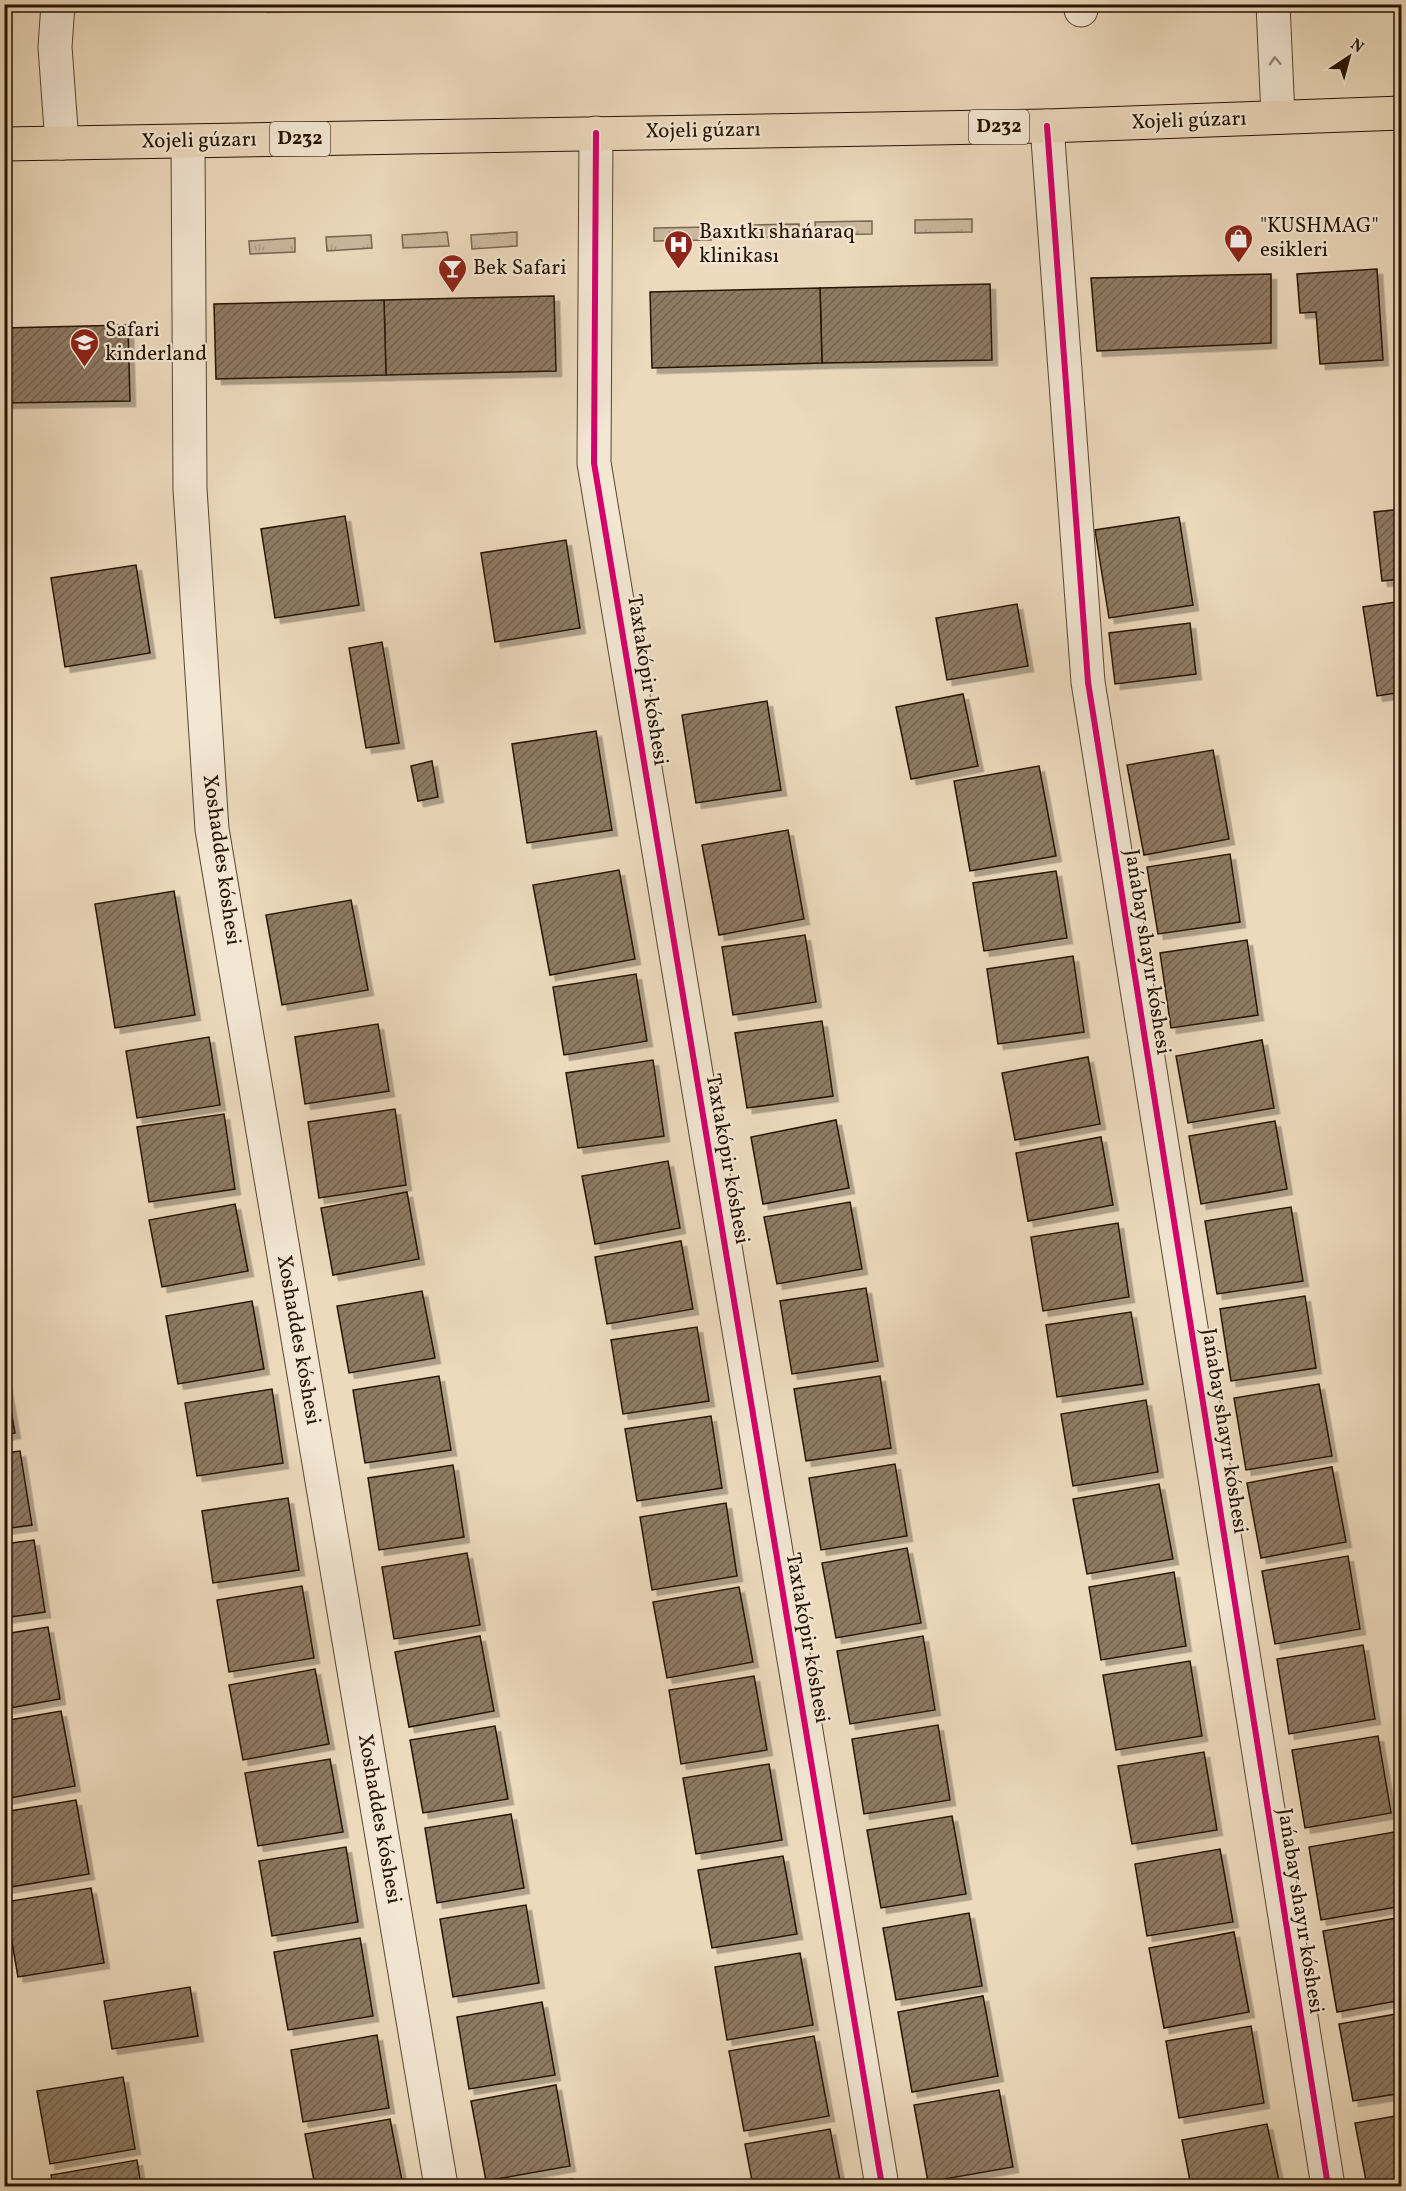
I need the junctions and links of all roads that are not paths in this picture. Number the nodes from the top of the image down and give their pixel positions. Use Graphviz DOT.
graph roads {
  1 [pos="58,4"];
  2 [pos="1273,4"];
  3 [pos="1401,113"];
  4 [pos="1278,117"];
  5 [pos="1047,126"];
  6 [pos="596,133"];
  7 [pos="188,142"];
  8 [pos="62,143"];
  9 [pos="4,144"];
  10 [pos="441,2187"];
  11 [pos="882,2187"];
  12 [pos="1328,2187"];
  1 -- 8 [label="street"];
  4 -- 2 [label="street, one-way"];
  3 -- 4 [label="main road, Xojeli gúzarı / D232"];
  4 -- 5 [label="main road, Xojeli gúzarı / D232"];
  5 -- 6 [label="main road, Xojeli gúzarı / D232"];
  5 -- 12 [label="street, Jańabay shayır kóshesi"];
  6 -- 7 [label="main road, Xojeli gúzarı / D232"];
  6 -- 11 [label="street, Taxtakópir kóshesi"];
  7 -- 8 [label="main road, Xojeli gúzarı / D232"];
  7 -- 10 [label="street, Xoshaddes kóshesi"];
  8 -- 9 [label="main road, Xojeli gúzarı / D232"];
}
